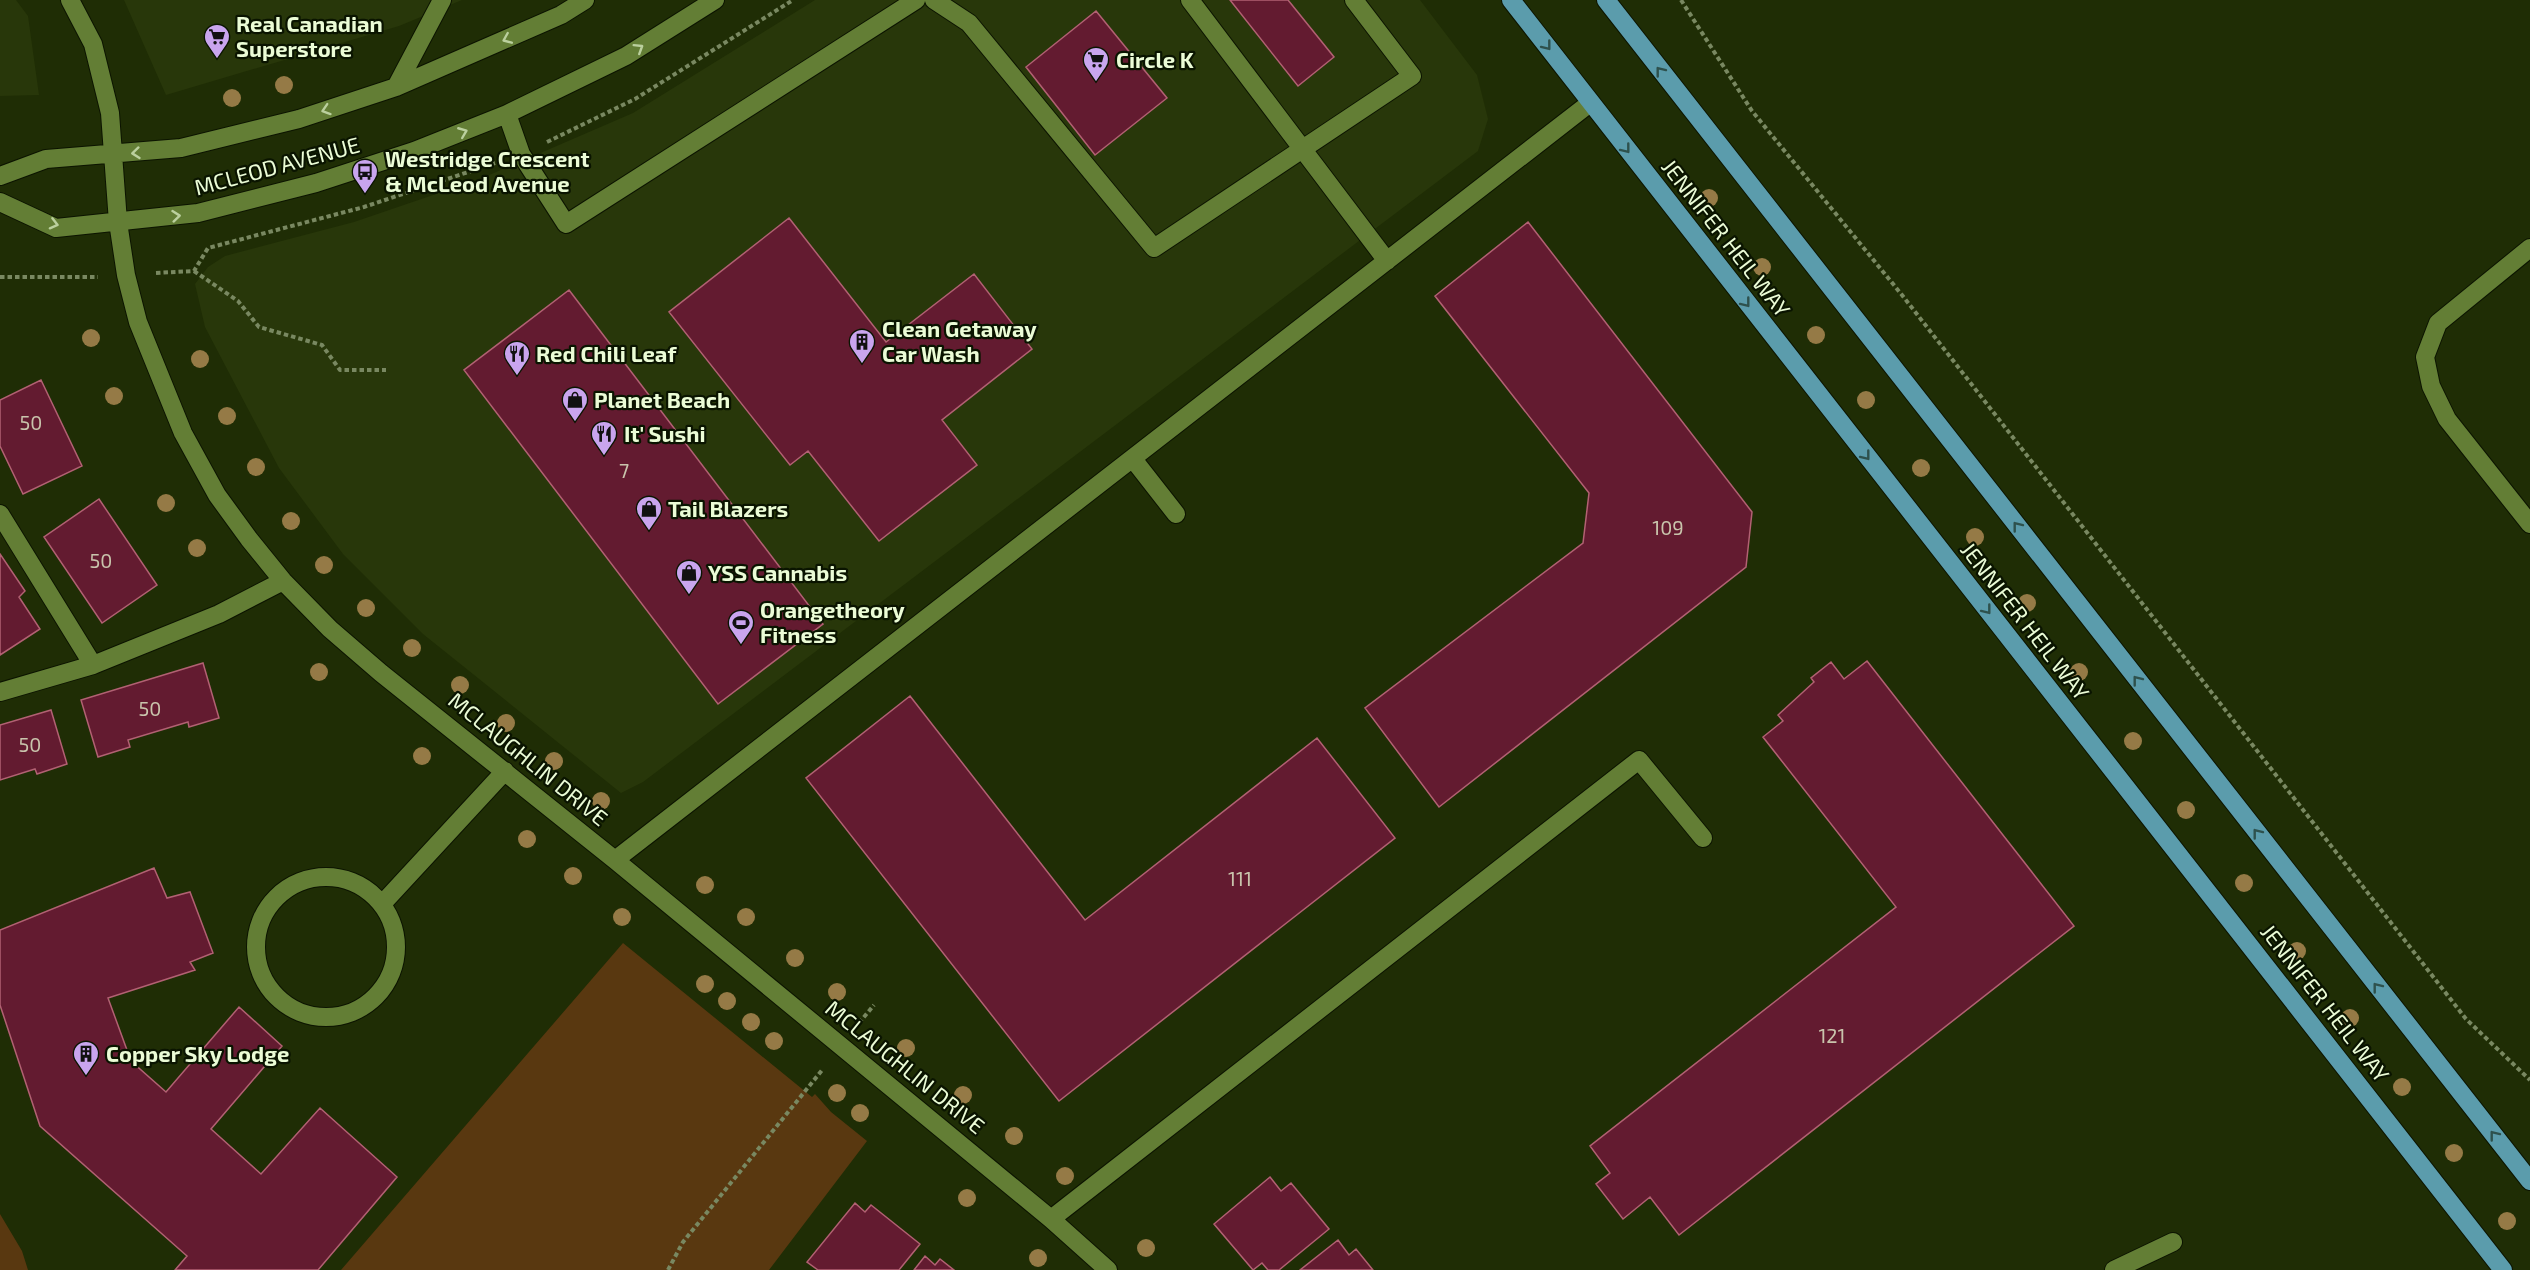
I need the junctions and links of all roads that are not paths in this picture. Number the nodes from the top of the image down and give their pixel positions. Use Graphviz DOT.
graph roads {
  1 [pos="70,0"];
  2 [pos="442,0"];
  3 [pos="585,0"];
  4 [pos="715,0"];
  5 [pos="916,0"];
  6 [pos="934,0"];
  7 [pos="1190,0"];
  8 [pos="1354,0"];
  9 [pos="1511,0"];
  10 [pos="1606,0"];
  11 [pos="396,87"];
  12 [pos="1590,103"];
  13 [pos="507,114"];
  14 [pos="1302,149"];
  15 [pos="112,155"];
  16 [pos="0,176"];
  17 [pos="0,202"];
  18 [pos="118,222"];
  19 [pos="2530,248"];
  20 [pos="1387,261"];
  21 [pos="1132,459"];
  22 [pos="0,514"];
  23 [pos="1176,514"];
  24 [pos="2530,524"];
  25 [pos="283,581"];
  26 [pos="93,665"];
  27 [pos="0,692"];
  28 [pos="505,771"];
  29 [pos="1702,838"];
  30 [pos="615,860"];
  31 [pos="382,903"];
  32 [pos="2530,1181"];
  33 [pos="1051,1219"];
  34 [pos="2173,1242"];
  35 [pos="1108,1270"];
  36 [pos="2114,1270"];
  37 [pos="2503,1270"];
  1 -- 15 [label="street, MCLAUGHLIN DRIVE"];
  2 -- 11 [label="street"];
  3 -- 11 [label="street, MCLEOD AVENUE, one-way"];
  13 -- 4 [label="street, MCLEOD AVENUE, one-way"];
  5 -- 13 [label="street"];
  6 -- 14 [label="street"];
  7 -- 14 [label="street"];
  8 -- 14 [label="street"];
  9 -- 12 [label="main road, JENNIFER HEIL WAY, one-way"];
  32 -- 10 [label="main road, one-way"];
  11 -- 15 [label="street, MCLEOD AVENUE, one-way"];
  12 -- 20 [label="street"];
  12 -- 37 [label="main road, JENNIFER HEIL WAY, one-way"];
  18 -- 13 [label="street, MCLEOD AVENUE, one-way"];
  14 -- 20 [label="street"];
  15 -- 16 [label="street, MCLEOD AVENUE"];
  15 -- 18 [label="street, MCLAUGHLIN DRIVE"];
  17 -- 18 [label="street, MCLEOD AVENUE, one-way"];
  18 -- 25 [label="street, MCLAUGHLIN DRIVE"];
  19 -- 24 [label="street"];
  20 -- 21 [label="street"];
  21 -- 23 [label="street"];
  21 -- 30 [label="street"];
  22 -- 26 [label="street"];
  25 -- 26 [label="street"];
  25 -- 28 [label="street, MCLAUGHLIN DRIVE"];
  26 -- 27 [label="street"];
  28 -- 30 [label="street, MCLAUGHLIN DRIVE"];
  28 -- 31 [label="street"];
  29 -- 33 [label="street"];
  30 -- 33 [label="street, MCLAUGHLIN DRIVE"];
  31 -- 31 [label="street"];
  33 -- 35 [label="street, MCLAUGHLIN DRIVE"];
  34 -- 36 [label="street"];
}
